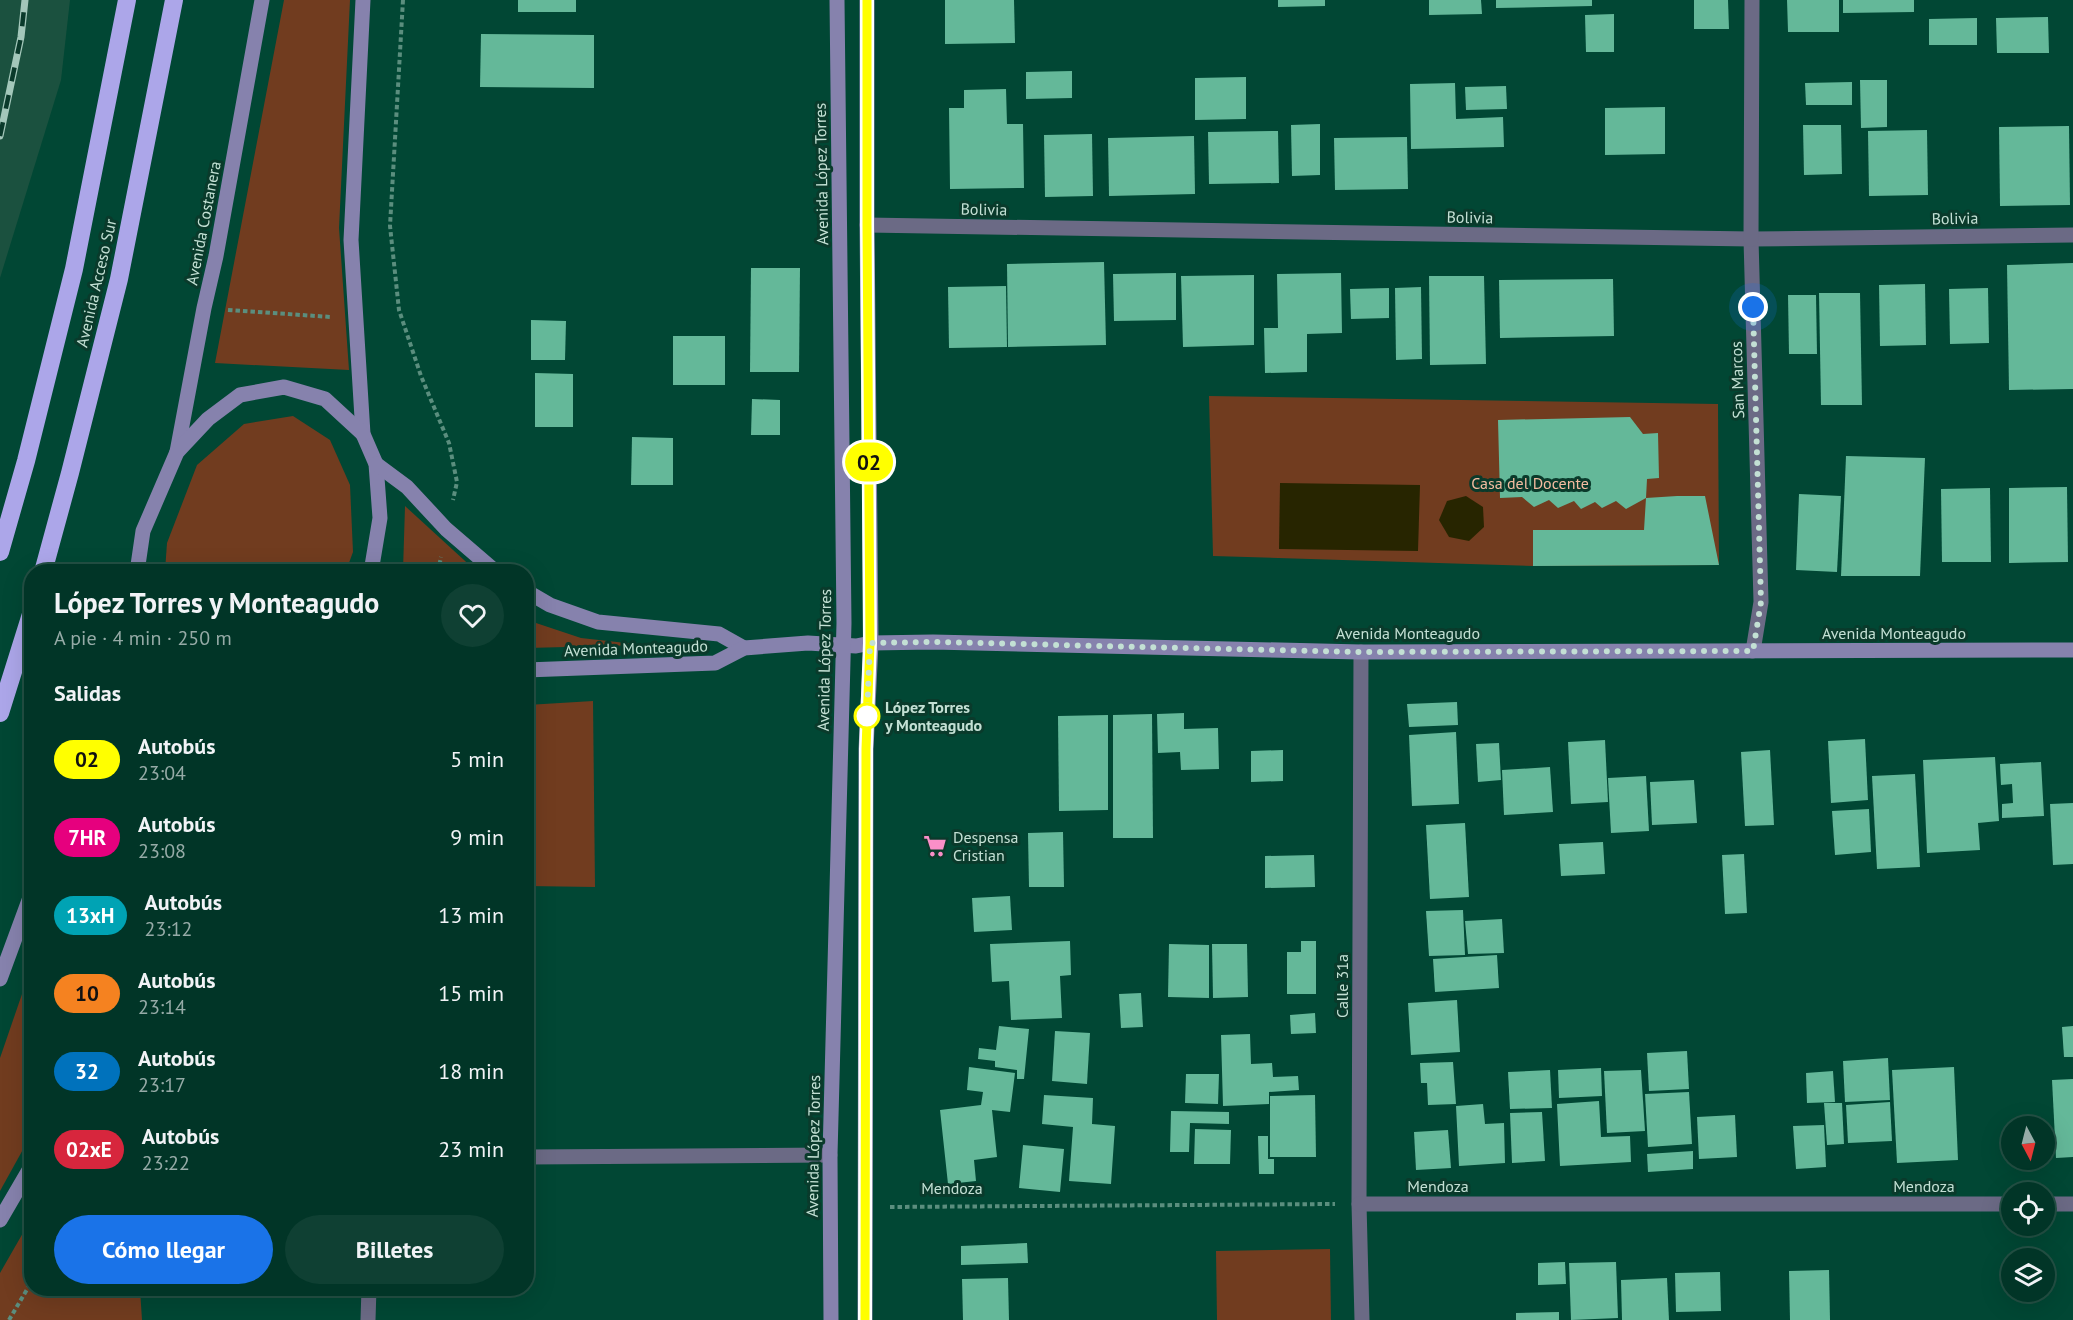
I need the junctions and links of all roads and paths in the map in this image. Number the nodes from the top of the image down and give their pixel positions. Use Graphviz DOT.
graph roads {
  1 [pos="127,0"];
  2 [pos="174,0"];
  3 [pos="262,0"];
  4 [pos="363,0"];
  5 [pos="403,0"];
  6 [pos="837,0"];
  7 [pos="867,0"];
  8 [pos="1752,0"];
  9 [pos="867,225"];
  10 [pos="2073,235"];
  11 [pos="1751,239"];
  12 [pos="204,308"];
  13 [pos="356,318"];
  14 [pos="363,434"];
  15 [pos="177,452"];
  16 [pos="376,464"];
  17 [pos="446,529"];
  18 [pos="0,552"];
  19 [pos="44,564"];
  20 [pos="138,564"];
  21 [pos="372,564"];
  22 [pos="439,564"];
  23 [pos="487,564"];
  24 [pos="534,596"];
  25 [pos="24,636"];
  26 [pos="870,643"];
  27 [pos="843,644"];
  28 [pos="744,648"];
  29 [pos="2073,650"];
  30 [pos="1753,651"];
  31 [pos="1361,652"];
  32 [pos="534,670"];
  33 [pos="0,713"];
  34 [pos="24,914"];
  35 [pos="0,979"];
  36 [pos="830,1155"];
  37 [pos="534,1157"];
  38 [pos="24,1179"];
  39 [pos="1359,1204"];
  40 [pos="2001,1204"];
  41 [pos="2055,1204"];
  42 [pos="2073,1204"];
  43 [pos="865,1207"];
  44 [pos="0,1220"];
  45 [pos="24,1295"];
  46 [pos="369,1296"];
  47 [pos="9,1320"];
  48 [pos="368,1320"];
  49 [pos="831,1320"];
  50 [pos="865,1320"];
  51 [pos="1362,1320"];
  1 -- 18 [label="highway, Avenida Acceso Sur"];
  2 -- 19 [label="highway, Avenida Acceso Sur"];
  3 -- 12 [label="main road, Avenida Costanera"];
  4 -- 13 [label="main road, Avenida Costanera"];
  5 -- 17 [label="path"];
  6 -- 27 [label="main road, Avenida López Torres"];
  7 -- 9 [label="main road"];
  8 -- 11 [label="street, San Marcos"];
  9 -- 11 [label="street, Bolivia"];
  9 -- 26 [label="main road"];
  10 -- 11 [label="street, Bolivia"];
  11 -- 30 [label="street, San Marcos"];
  12 -- 13 [label="path"];
  12 -- 15 [label="main road, Avenida Costanera"];
  13 -- 14 [label="main road, Avenida Costanera"];
  14 -- 15 [label="main road, Avenida Costanera"];
  14 -- 16 [label="main road, Avenida Costanera"];
  15 -- 20 [label="main road, Avenida Costanera"];
  16 -- 17 [label="main road"];
  16 -- 21 [label="main road, Avenida Costanera"];
  17 -- 22 [label="path"];
  17 -- 23 [label="main road"];
  24 -- 28 [label="main road, Avenida Monteagudo"];
  25 -- 33 [label="highway"];
  26 -- 27 [label="main road, Avenida Monteagudo"];
  26 -- 31 [label="main road, Avenida Monteagudo"];
  26 -- 43 [label="main road"];
  27 -- 28 [label="main road, Avenida Monteagudo"];
  27 -- 36 [label="main road, Avenida López Torres"];
  28 -- 32 [label="main road, Avenida Monteagudo"];
  29 -- 30 [label="main road, Avenida Monteagudo"];
  30 -- 31 [label="main road, Avenida Monteagudo"];
  31 -- 39 [label="street, Calle 31a"];
  34 -- 35 [label="main road"];
  36 -- 37 [label="street"];
  36 -- 49 [label="main road, Avenida López Torres"];
  38 -- 44 [label="main road"];
  39 -- 40 [label="street, Mendoza"];
  39 -- 43 [label="path, Mendoza"];
  39 -- 51 [label="street, Calle 31a"];
  41 -- 42 [label="street"];
  43 -- 50 [label="main road"];
  45 -- 47 [label="path"];
  46 -- 48 [label="street"];
}
